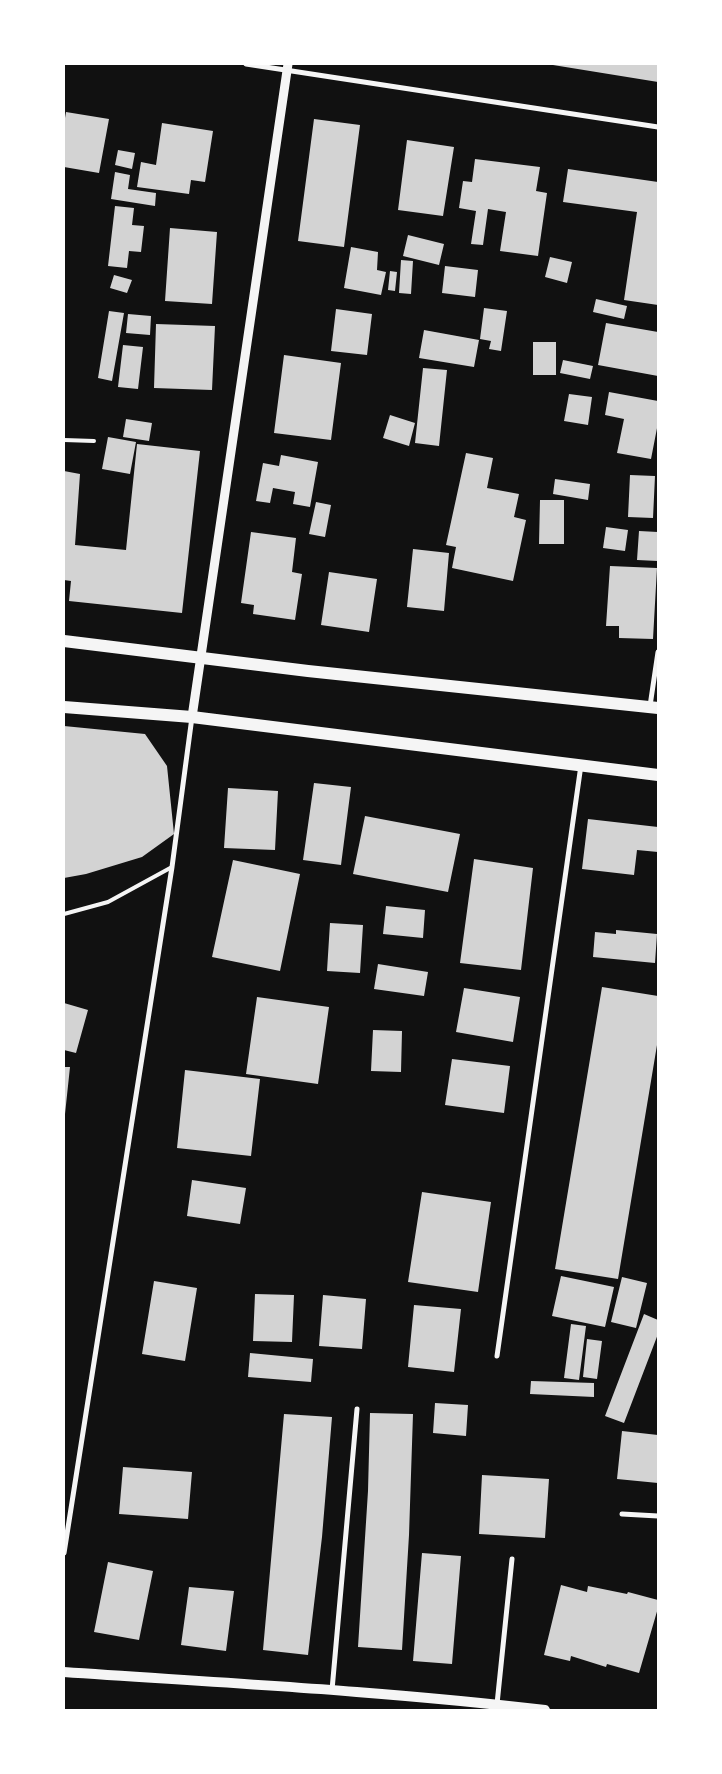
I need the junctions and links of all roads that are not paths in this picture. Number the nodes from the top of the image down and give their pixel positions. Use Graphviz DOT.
graph roads {
  1 [pos="246,64"];
  2 [pos="287,66"];
  3 [pos="658,127"];
  4 [pos="64,440"];
  5 [pos="94,441"];
  6 [pos="64,641"];
  7 [pos="658,652"];
  8 [pos="202,657"];
  9 [pos="64,707"];
  10 [pos="654,708"];
  11 [pos="192,717"];
  12 [pos="581,765"];
  13 [pos="658,775"];
  14 [pos="172,868"];
  15 [pos="64,914"];
  16 [pos="497,1356"];
  17 [pos="357,1410"];
  18 [pos="622,1514"];
  19 [pos="658,1516"];
  20 [pos="64,1553"];
  21 [pos="512,1559"];
  22 [pos="64,1672"];
  23 [pos="332,1690"];
  24 [pos="497,1704"];
  25 [pos="545,1710"];
  1 -- 2 [label="street"];
  2 -- 3 [label="street"];
  2 -- 8 [label="street"];
  4 -- 5 [label="lane"];
  6 -- 8 [label="main road"];
  7 -- 10 [label="street"];
  8 -- 10 [label="main road"];
  8 -- 11 [label="street"];
  9 -- 11 [label="main road"];
  11 -- 12 [label="main road"];
  11 -- 14 [label="street"];
  12 -- 13 [label="main road"];
  12 -- 16 [label="street"];
  14 -- 15 [label="lane"];
  14 -- 20 [label="street"];
  17 -- 23 [label="street"];
  18 -- 19 [label="street"];
  21 -- 24 [label="street"];
  22 -- 23 [label="main road"];
  23 -- 24 [label="main road"];
  24 -- 25 [label="main road"];
}
